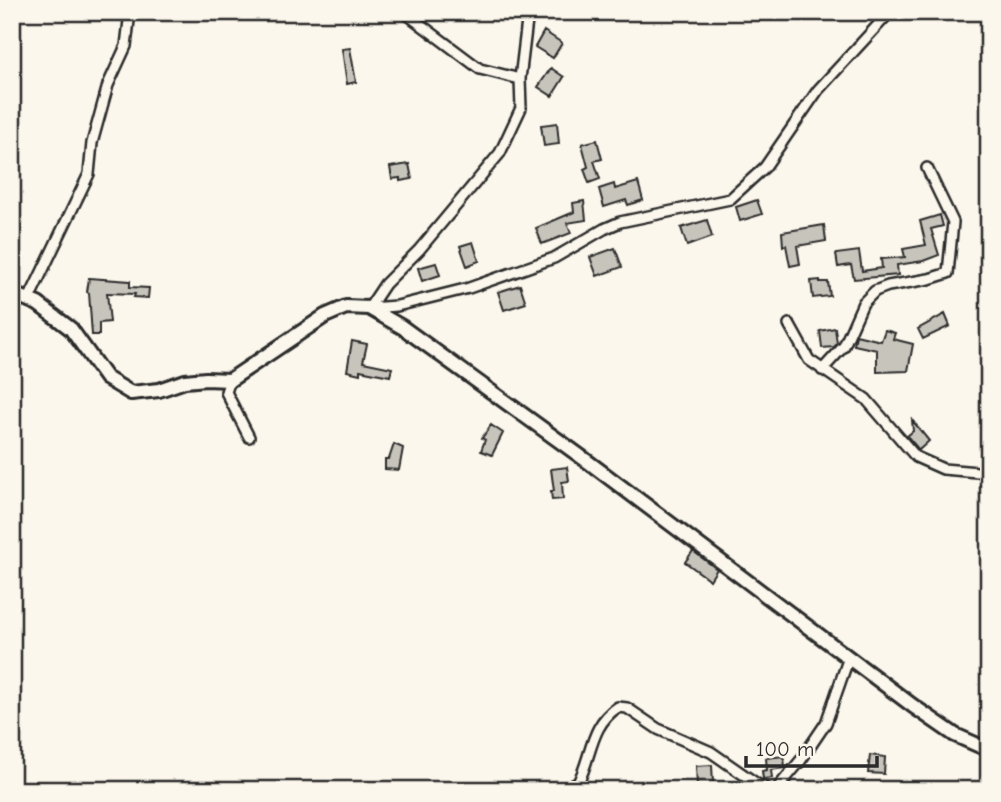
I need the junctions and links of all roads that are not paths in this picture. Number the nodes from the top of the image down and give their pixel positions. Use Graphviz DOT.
graph roads {
  1 [pos="130,12"];
  2 [pos="404,12"];
  3 [pos="531,12"];
  4 [pos="890,12"];
  5 [pos="520,79"];
  6 [pos="928,168"];
  7 [pos="12,293"];
  8 [pos="29,299"];
  9 [pos="369,308"];
  10 [pos="789,324"];
  11 [pos="822,370"];
  12 [pos="230,380"];
  13 [pos="249,437"];
  14 [pos="989,473"];
  15 [pos="849,657"];
  16 [pos="989,750"];
  17 [pos="562,790"];
  18 [pos="773,790"];
  1 -- 8 [label="street"];
  2 -- 5 [label="street"];
  3 -- 5 [label="street"];
  4 -- 9 [label="street"];
  5 -- 9 [label="street"];
  6 -- 11 [label="street"];
  7 -- 8 [label="street"];
  8 -- 12 [label="street"];
  9 -- 12 [label="street"];
  9 -- 15 [label="street"];
  10 -- 11 [label="street"];
  11 -- 14 [label="street"];
  12 -- 13 [label="street"];
  15 -- 16 [label="street"];
  15 -- 18 [label="street"];
  17 -- 18 [label="street"];
}
